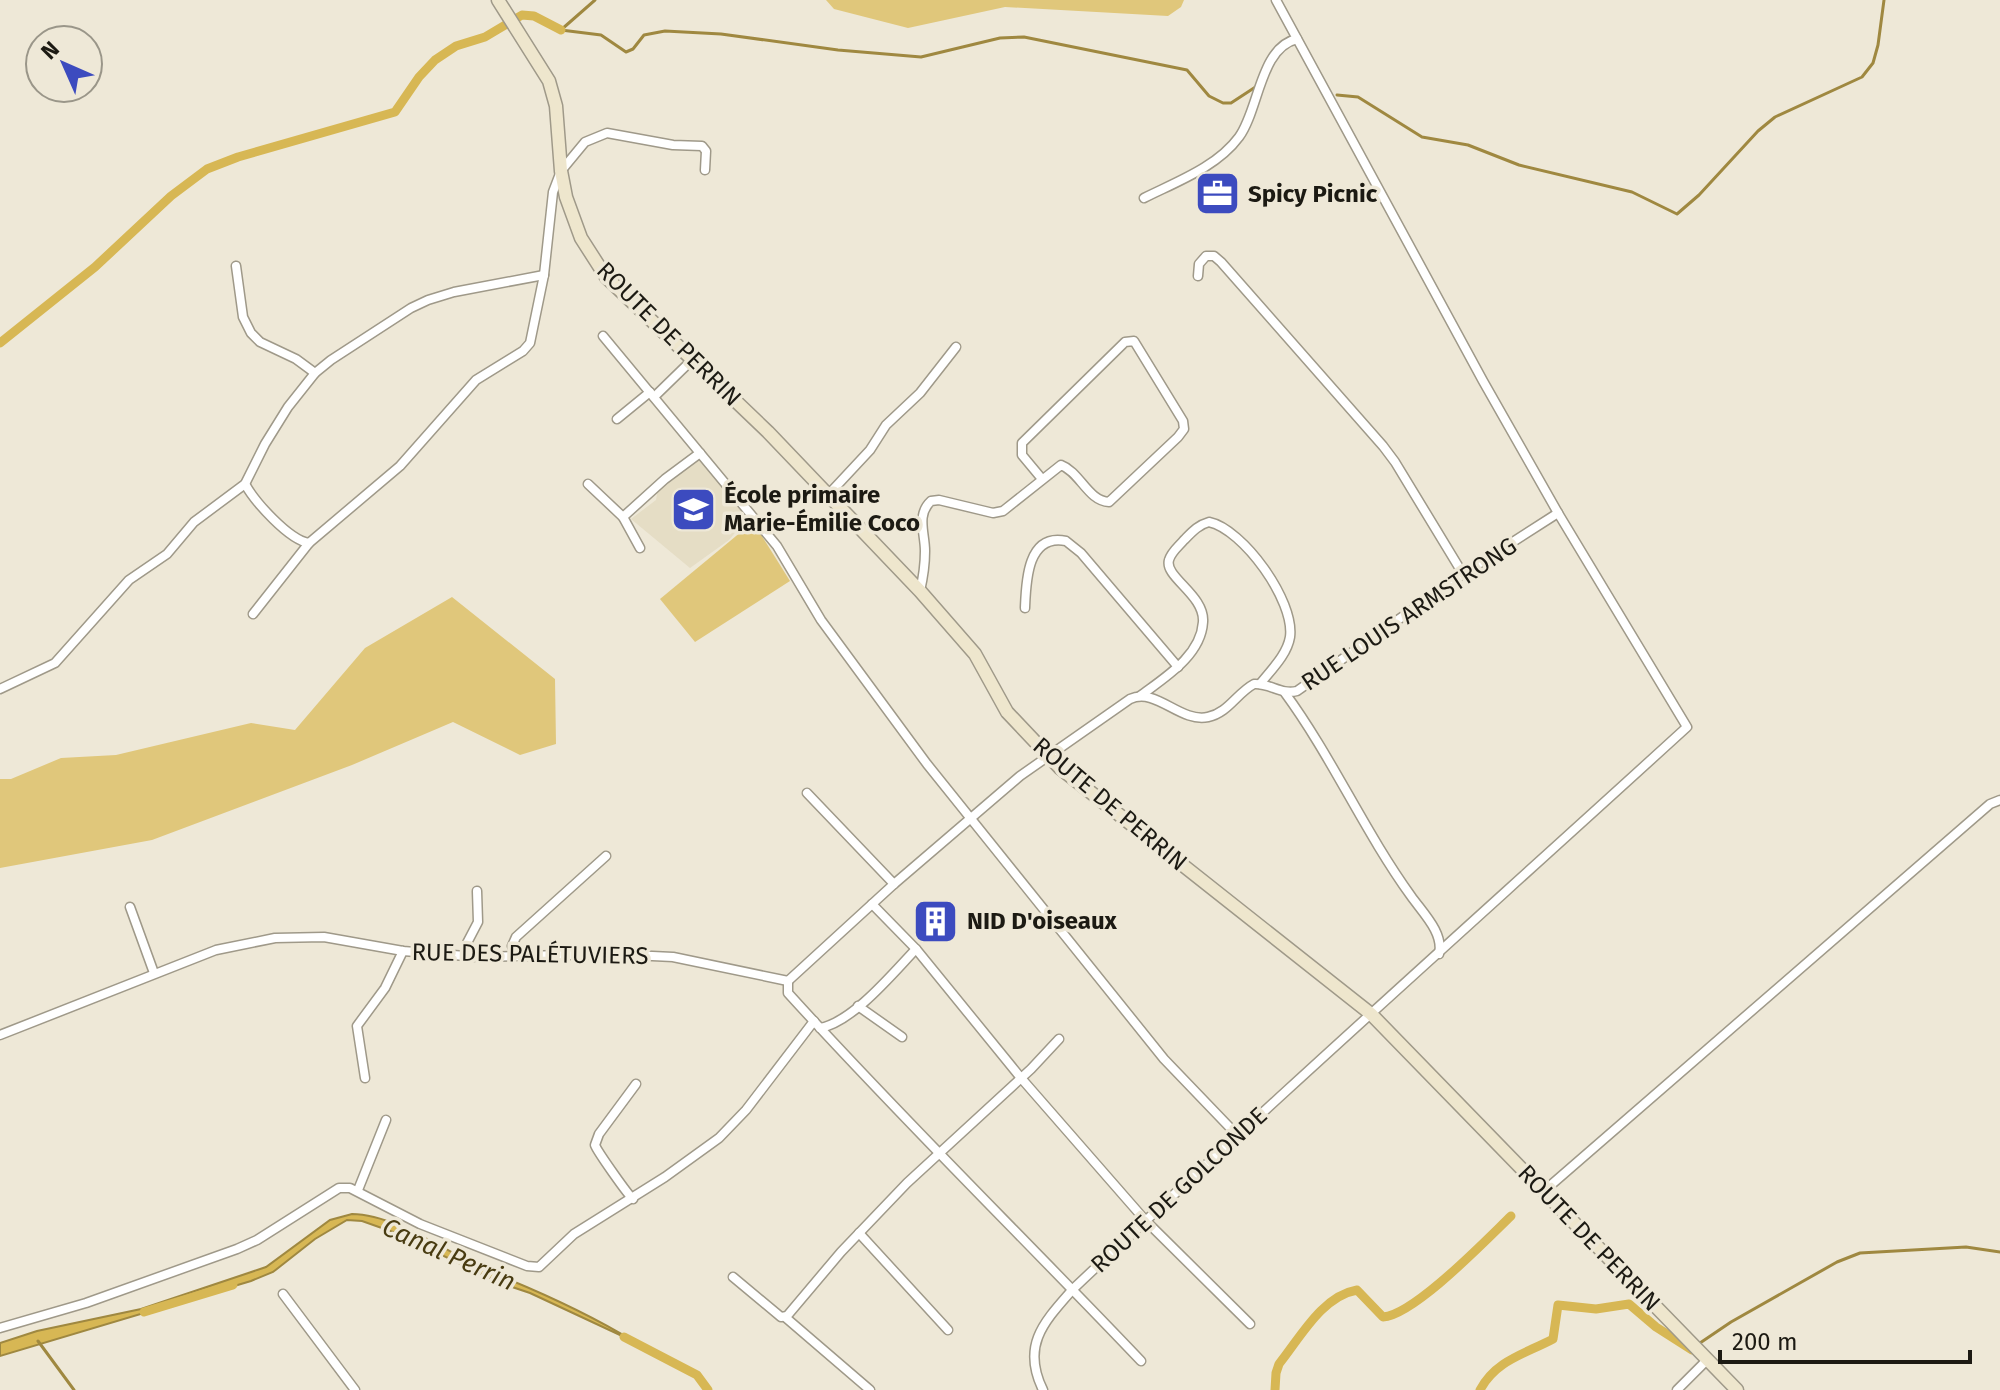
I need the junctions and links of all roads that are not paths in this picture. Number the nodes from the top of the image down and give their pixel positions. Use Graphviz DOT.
graph roads {
  1 [pos="1276,0"];
  2 [pos="502,5"];
  3 [pos="1297,39"];
  4 [pos="705,170"];
  5 [pos="561,171"];
  6 [pos="1144,198"];
  7 [pos="236,266"];
  8 [pos="544,275"];
  9 [pos="1198,276"];
  10 [pos="603,336"];
  11 [pos="956,347"];
  12 [pos="693,359"];
  13 [pos="315,373"];
  14 [pos="652,394"];
  15 [pos="617,419"];
  16 [pos="700,453"];
  17 [pos="1042,479"];
  18 [pos="245,484"];
  19 [pos="588,484"];
  20 [pos="828,495"];
  21 [pos="1558,513"];
  22 [pos="623,517"];
  23 [pos="309,543"];
  24 [pos="640,548"];
  25 [pos="1463,574"];
  26 [pos="920,591"];
  27 [pos="1025,608"];
  28 [pos="253,614"];
  29 [pos="1178,667"];
  30 [pos="1260,684"];
  31 [pos="0,689"];
  32 [pos="1285,693"];
  33 [pos="1140,696"];
  34 [pos="1049,757"];
  35 [pos="807,793"];
  36 [pos="2000,800"];
  37 [pos="971,818"];
  38 [pos="606,856"];
  39 [pos="894,884"];
  40 [pos="477,891"];
  41 [pos="872,904"];
  42 [pos="130,907"];
  43 [pos="916,949"];
  44 [pos="403,951"];
  45 [pos="516,955"];
  46 [pos="1438,955"];
  47 [pos="478,957"];
  48 [pos="154,973"];
  49 [pos="788,981"];
  50 [pos="858,1006"];
  51 [pos="1371,1014"];
  52 [pos="817,1024"];
  53 [pos="0,1035"];
  54 [pos="902,1037"];
  55 [pos="1059,1039"];
  56 [pos="365,1078"];
  57 [pos="1021,1078"];
  58 [pos="636,1084"];
  59 [pos="386,1120"];
  60 [pos="1237,1135"];
  61 [pos="938,1153"];
  62 [pos="358,1190"];
  63 [pos="1544,1191"];
  64 [pos="633,1199"];
  65 [pos="1145,1220"];
  66 [pos="859,1233"];
  67 [pos="733,1277"];
  68 [pos="1073,1289"];
  69 [pos="283,1294"];
  70 [pos="785,1317"];
  71 [pos="1250,1324"];
  72 [pos="0,1328"];
  73 [pos="948,1330"];
  74 [pos="1703,1356"];
  75 [pos="1141,1361"];
  76 [pos="355,1390"];
  77 [pos="870,1390"];
  78 [pos="1043,1390"];
  79 [pos="1677,1390"];
  80 [pos="1737,1390"];
  1 -- 3 [label="street"];
  2 -- 5 [label="main road, ROUTE DE PERRIN"];
  3 -- 6 [label="street"];
  3 -- 21 [label="street"];
  4 -- 5 [label="street"];
  5 -- 8 [label="street"];
  5 -- 12 [label="main road, ROUTE DE PERRIN"];
  7 -- 13 [label="street"];
  8 -- 13 [label="street"];
  8 -- 23 [label="street"];
  9 -- 25 [label="street"];
  10 -- 14 [label="street"];
  11 -- 20 [label="street"];
  12 -- 14 [label="street"];
  12 -- 20 [label="main road, ROUTE DE PERRIN"];
  13 -- 18 [label="street"];
  14 -- 15 [label="street"];
  14 -- 16 [label="street"];
  16 -- 22 [label="street"];
  16 -- 37 [label="street"];
  17 -- 17 [label="street"];
  17 -- 26 [label="street"];
  18 -- 23 [label="street"];
  18 -- 31 [label="street"];
  19 -- 22 [label="street"];
  20 -- 26 [label="main road, ROUTE DE PERRIN"];
  21 -- 25 [label="street, RUE LOUIS ARMSTRONG"];
  21 -- 46 [label="street, ROUTE DE GOLCONDE"];
  22 -- 24 [label="street"];
  23 -- 28 [label="street"];
  25 -- 32 [label="street, RUE LOUIS ARMSTRONG"];
  26 -- 34 [label="main road, ROUTE DE PERRIN"];
  27 -- 29 [label="street"];
  29 -- 30 [label="street"];
  29 -- 33 [label="street"];
  30 -- 32 [label="street, RUE LOUIS ARMSTRONG"];
  30 -- 33 [label="street"];
  32 -- 46 [label="street"];
  33 -- 34 [label="street"];
  34 -- 37 [label="street"];
  34 -- 51 [label="main road, ROUTE DE PERRIN"];
  35 -- 39 [label="street"];
  36 -- 63 [label="street"];
  37 -- 39 [label="street"];
  37 -- 60 [label="street"];
  38 -- 45 [label="street"];
  39 -- 41 [label="street"];
  40 -- 47 [label="street"];
  41 -- 43 [label="street"];
  41 -- 49 [label="street"];
  42 -- 48 [label="street"];
  43 -- 50 [label="street"];
  43 -- 57 [label="street"];
  44 -- 47 [label="street, RUE DES PALÉTUVIERS"];
  44 -- 48 [label="street, RUE DES PALÉTUVIERS"];
  44 -- 56 [label="street"];
  45 -- 47 [label="street, RUE DES PALÉTUVIERS"];
  45 -- 49 [label="street, RUE DES PALÉTUVIERS"];
  46 -- 51 [label="street, ROUTE DE GOLCONDE"];
  48 -- 53 [label="street, RUE DES PALÉTUVIERS"];
  49 -- 52 [label="street"];
  50 -- 52 [label="street"];
  50 -- 54 [label="street"];
  51 -- 60 [label="street, ROUTE DE GOLCONDE"];
  51 -- 63 [label="main road, ROUTE DE PERRIN"];
  52 -- 61 [label="street"];
  52 -- 64 [label="street"];
  55 -- 57 [label="street"];
  57 -- 61 [label="street"];
  57 -- 65 [label="street"];
  58 -- 64 [label="street"];
  59 -- 62 [label="street"];
  60 -- 65 [label="street, ROUTE DE GOLCONDE"];
  61 -- 66 [label="street"];
  61 -- 68 [label="street"];
  62 -- 64 [label="street"];
  62 -- 72 [label="street"];
  63 -- 74 [label="main road, ROUTE DE PERRIN"];
  65 -- 68 [label="street, ROUTE DE GOLCONDE"];
  65 -- 71 [label="street"];
  66 -- 70 [label="street"];
  66 -- 73 [label="street"];
  67 -- 70 [label="street"];
  68 -- 75 [label="street"];
  68 -- 78 [label="street, ROUTE DE GOLCONDE"];
  69 -- 76 [label="street"];
  70 -- 77 [label="street"];
  74 -- 79 [label="street"];
  74 -- 80 [label="main road, ROUTE DE PERRIN"];
}
